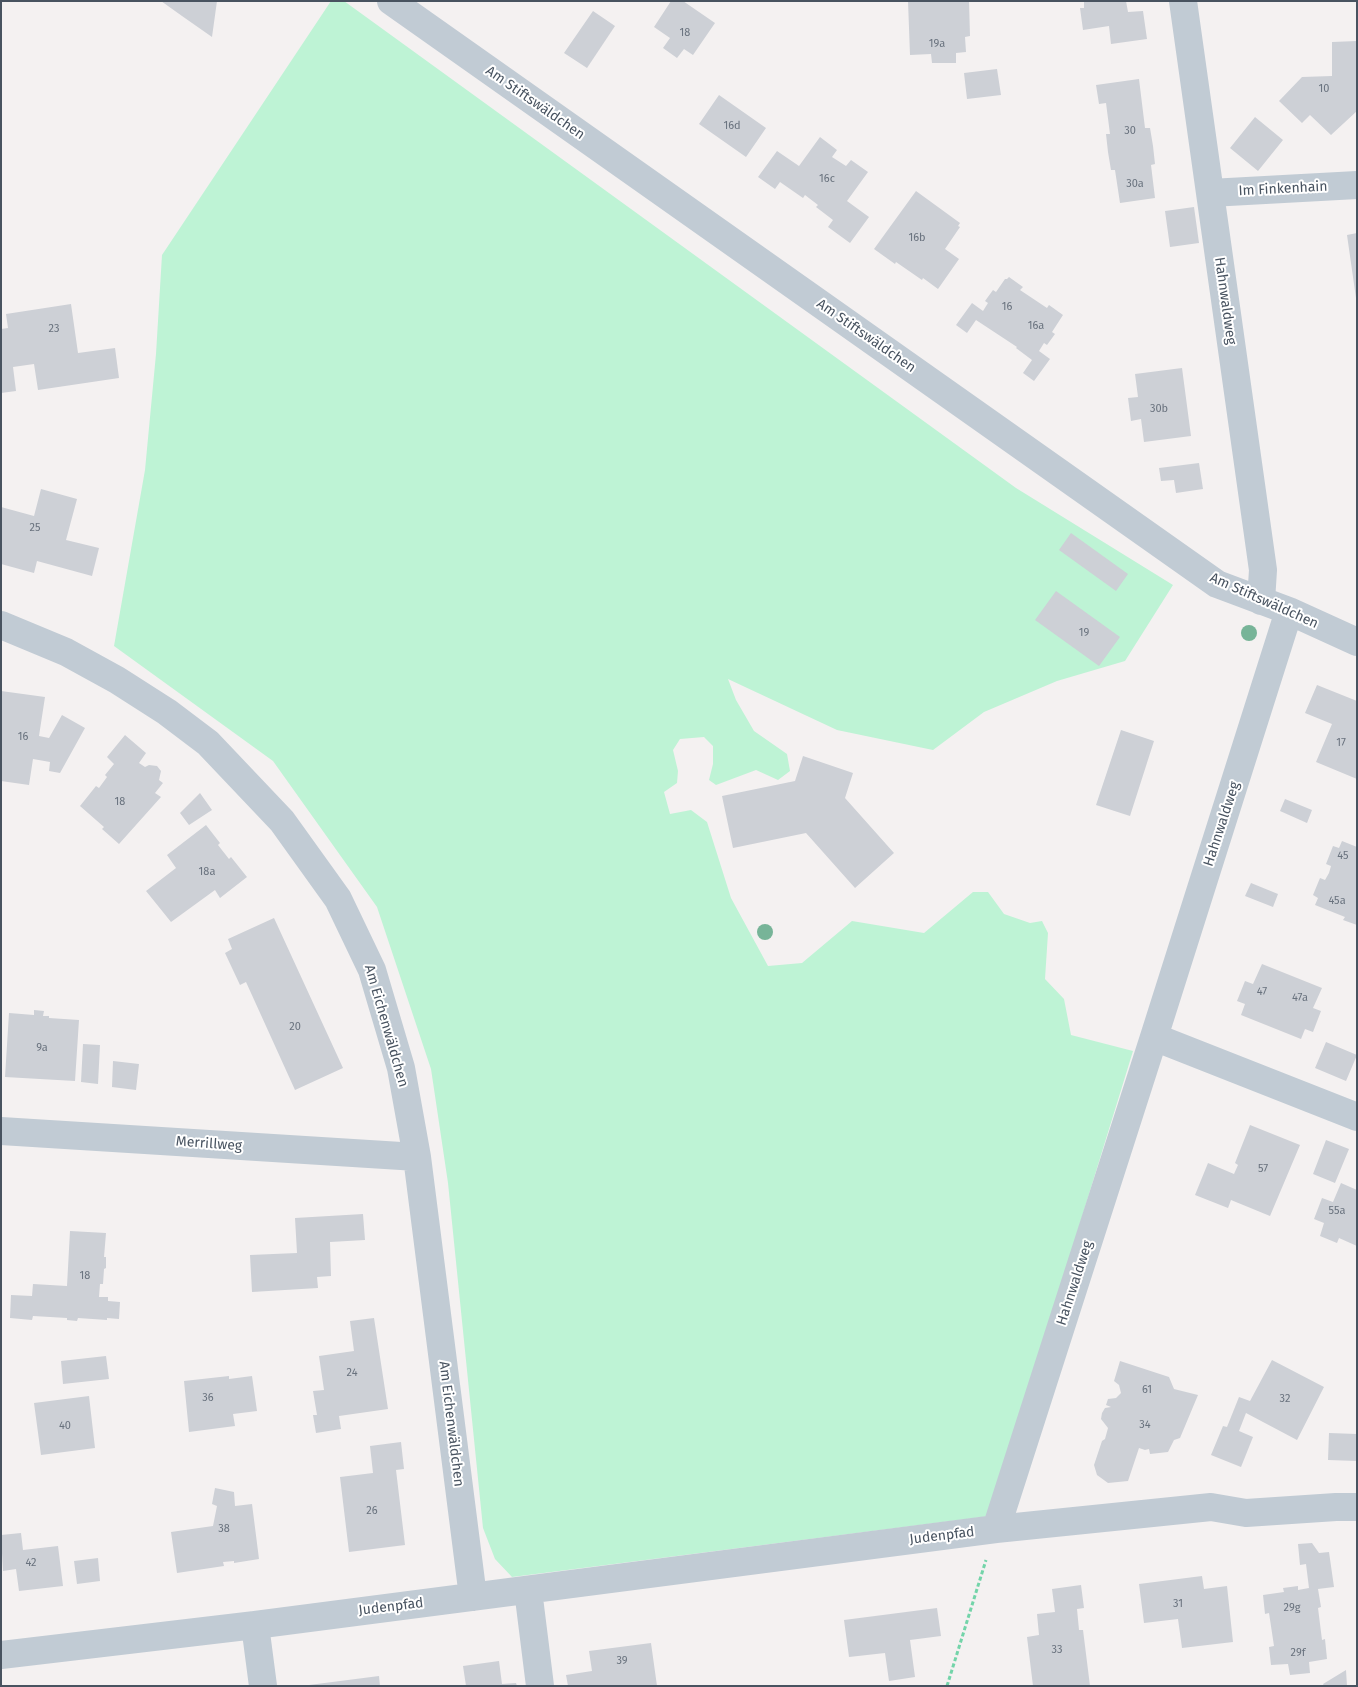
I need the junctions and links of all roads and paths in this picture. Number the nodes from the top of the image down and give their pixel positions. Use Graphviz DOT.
graph roads {
  1 [pos="391,1"];
  2 [pos="1183,1"];
  3 [pos="1357,186"];
  4 [pos="1210,193"];
  5 [pos="1261,601"];
  6 [pos="1289,612"];
  7 [pos="1,625"];
  8 [pos="1357,642"];
  9 [pos="1154,1037"];
  10 [pos="1357,1117"];
  11 [pos="1,1131"];
  12 [pos="417,1157"];
  13 [pos="1357,1507"];
  14 [pos="996,1529"];
  15 [pos="528,1590"];
  16 [pos="473,1597"];
  17 [pos="255,1625"];
  18 [pos="1,1655"];
  19 [pos="263,1686"];
  20 [pos="540,1686"];
  21 [pos="947,1686"];
  1 -- 5 [label="street, Am Stiftswäldchen"];
  2 -- 4 [label="street, Hahnwaldweg"];
  3 -- 4 [label="street, Im Finkenhain"];
  4 -- 5 [label="street, Hahnwaldweg"];
  5 -- 6 [label="street, Am Stiftswäldchen"];
  6 -- 8 [label="street, Am Stiftswäldchen"];
  6 -- 9 [label="street, Hahnwaldweg"];
  7 -- 12 [label="street, Am Eichenwäldchen"];
  9 -- 10 [label="street"];
  9 -- 14 [label="street, Hahnwaldweg"];
  11 -- 12 [label="street, Merrillweg"];
  12 -- 16 [label="street, Am Eichenwäldchen"];
  13 -- 14 [label="street, Judenpfad"];
  14 -- 15 [label="street, Judenpfad"];
  14 -- 21 [label="path"];
  15 -- 16 [label="street, Judenpfad"];
  15 -- 20 [label="street"];
  16 -- 17 [label="street, Judenpfad"];
  17 -- 18 [label="street, Judenpfad"];
  17 -- 19 [label="street"];
}
